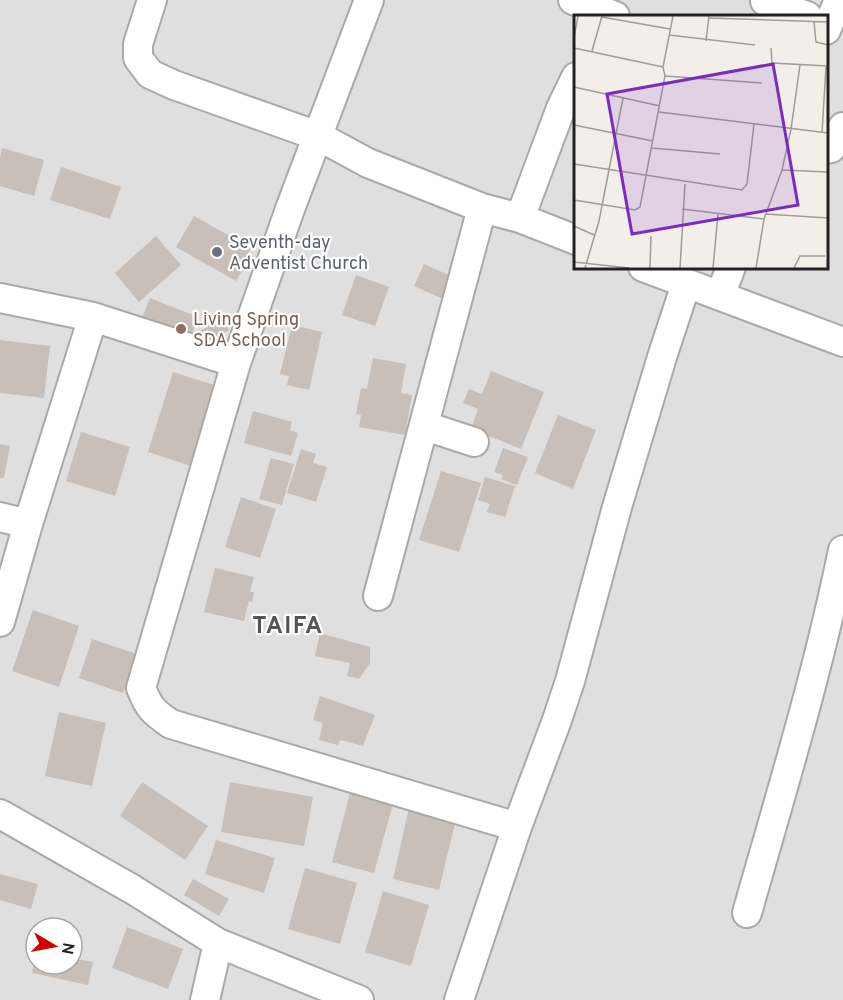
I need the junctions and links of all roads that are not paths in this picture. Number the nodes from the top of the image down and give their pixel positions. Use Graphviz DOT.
graph roads {
  1 [pos="152,0"];
  2 [pos="369,0"];
  3 [pos="573,0"];
  4 [pos="765,1"];
  5 [pos="609,11"];
  6 [pos="812,15"];
  7 [pos="574,81"];
  8 [pos="843,127"];
  9 [pos="318,136"];
  10 [pos="828,149"];
  11 [pos="482,208"];
  12 [pos="520,218"];
  13 [pos="574,239"];
  14 [pos="646,268"];
  15 [pos="731,268"];
  16 [pos="686,284"];
  17 [pos="720,296"];
  18 [pos="0,298"];
  19 [pos="93,317"];
  20 [pos="843,342"];
  21 [pos="236,363"];
  22 [pos="424,426"];
  23 [pos="474,442"];
  24 [pos="0,517"];
  25 [pos="28,524"];
  26 [pos="843,550"];
  27 [pos="378,596"];
  28 [pos="0,622"];
  29 [pos="833,642"];
  30 [pos="0,814"];
  31 [pos="517,827"];
  32 [pos="747,913"];
  33 [pos="218,943"];
  34 [pos="205,1000"];
  35 [pos="359,1000"];
  36 [pos="459,1000"];
  1 -- 9 [label="street"];
  2 -- 9 [label="street"];
  3 -- 5 [label="street"];
  4 -- 6 [label="street"];
  7 -- 12 [label="street"];
  8 -- 10 [label="street"];
  9 -- 11 [label="street"];
  9 -- 21 [label="street"];
  11 -- 12 [label="street"];
  11 -- 22 [label="street"];
  12 -- 13 [label="street"];
  14 -- 16 [label="street"];
  15 -- 17 [label="street"];
  16 -- 17 [label="street"];
  16 -- 31 [label="street"];
  17 -- 20 [label="street"];
  18 -- 19 [label="street"];
  19 -- 21 [label="street"];
  19 -- 25 [label="street"];
  21 -- 31 [label="street"];
  22 -- 23 [label="street"];
  22 -- 27 [label="street"];
  24 -- 25 [label="street"];
  25 -- 28 [label="street"];
  26 -- 29 [label="street"];
  29 -- 32 [label="street"];
  30 -- 33 [label="street"];
  31 -- 36 [label="street"];
  33 -- 34 [label="street"];
  33 -- 35 [label="street"];
}
